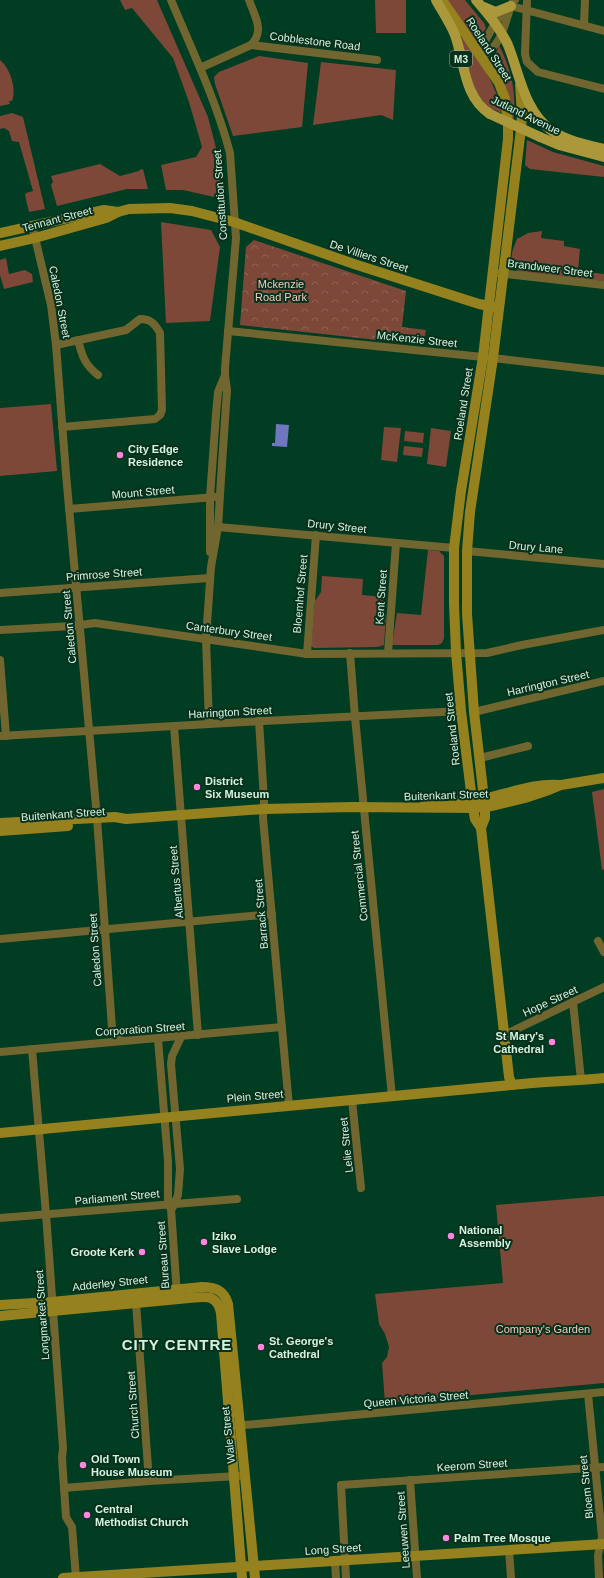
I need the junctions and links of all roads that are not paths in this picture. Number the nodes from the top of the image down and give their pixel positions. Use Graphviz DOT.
graph roads {
  1 [pos="171,0"];
  2 [pos="250,0"];
  3 [pos="436,0"];
  4 [pos="442,0"];
  5 [pos="527,0"];
  6 [pos="585,0"];
  7 [pos="479,3"];
  8 [pos="513,3"];
  9 [pos="527,11"];
  10 [pos="495,23"];
  11 [pos="584,25"];
  12 [pos="604,30"];
  13 [pos="502,33"];
  14 [pos="251,45"];
  15 [pos="480,54"];
  16 [pos="377,60"];
  17 [pos="200,68"];
  18 [pos="519,80"];
  19 [pos="604,89"];
  20 [pos="604,149"];
  21 [pos="604,157"];
  22 [pos="118,212"];
  23 [pos="234,222"];
  24 [pos="32,226"];
  25 [pos="0,233"];
  26 [pos="35,238"];
  27 [pos="0,246"];
  28 [pos="498,273"];
  29 [pos="604,285"];
  30 [pos="493,307"];
  31 [pos="228,331"];
  32 [pos="78,340"];
  33 [pos="56,345"];
  34 [pos="488,357"];
  35 [pos="604,371"];
  36 [pos="98,375"];
  37 [pos="225,375"];
  38 [pos="62,428"];
  39 [pos="210,497"];
  40 [pos="220,498"];
  41 [pos="69,509"];
  42 [pos="218,527"];
  43 [pos="316,535"];
  44 [pos="396,543"];
  45 [pos="454,548"];
  46 [pos="467,551"];
  47 [pos="604,559"];
  48 [pos="604,564"];
  49 [pos="211,567"];
  50 [pos="210,578"];
  51 [pos="76,587"];
  52 [pos="0,593"];
  53 [pos="79,624"];
  54 [pos="0,630"];
  55 [pos="604,630"];
  56 [pos="206,638"];
  57 [pos="456,652"];
  58 [pos="470,652"];
  59 [pos="388,653"];
  60 [pos="307,654"];
  61 [pos="350,654"];
  62 [pos="0,660"];
  63 [pos="604,681"];
  64 [pos="461,712"];
  65 [pos="474,712"];
  66 [pos="355,717"];
  67 [pos="259,721"];
  68 [pos="209,724"];
  69 [pos="174,726"];
  70 [pos="88,730"];
  71 [pos="3,736"];
  72 [pos="528,746"];
  73 [pos="480,758"];
  74 [pos="604,778"];
  75 [pos="485,803"];
  76 [pos="472,804"];
  77 [pos="363,806"];
  78 [pos="264,809"];
  79 [pos="181,815"];
  80 [pos="97,821"];
  81 [pos="0,823"];
  82 [pos="481,828"];
  83 [pos="0,831"];
  84 [pos="272,914"];
  85 [pos="190,922"];
  86 [pos="104,929"];
  87 [pos="0,939"];
  88 [pos="598,941"];
  89 [pos="604,952"];
  90 [pos="604,987"];
  91 [pos="604,994"];
  92 [pos="584,997"];
  93 [pos="573,1002"];
  94 [pos="282,1027"];
  95 [pos="112,1028"];
  96 [pos="504,1034"];
  97 [pos="198,1036"];
  98 [pos="181,1037"];
  99 [pos="158,1039"];
  100 [pos="122,1041"];
  101 [pos="98,1043"];
  102 [pos="32,1049"];
  103 [pos="0,1052"];
  104 [pos="604,1078"];
  105 [pos="581,1080"];
  106 [pos="512,1085"];
  107 [pos="392,1096"];
  108 [pos="352,1100"];
  109 [pos="289,1106"];
  110 [pos="175,1116"];
  111 [pos="164,1117"];
  112 [pos="39,1129"];
  113 [pos="0,1133"];
  114 [pos="361,1188"];
  115 [pos="237,1199"];
  116 [pos="171,1205"];
  117 [pos="46,1214"];
  118 [pos="0,1218"];
  119 [pos="176,1288"];
  120 [pos="218,1296"];
  121 [pos="178,1299"];
  122 [pos="136,1303"];
  123 [pos="0,1305"];
  124 [pos="53,1307"];
  125 [pos="0,1316"];
  126 [pos="604,1392"];
  127 [pos="588,1394"];
  128 [pos="235,1426"];
  129 [pos="604,1467"];
  130 [pos="595,1468"];
  131 [pos="239,1476"];
  132 [pos="410,1480"];
  133 [pos="149,1481"];
  134 [pos="64,1488"];
  135 [pos="602,1545"];
  136 [pos="507,1550"];
  137 [pos="415,1556"];
  138 [pos="340,1561"];
  139 [pos="254,1566"];
  140 [pos="242,1573"];
  141 [pos="156,1575"];
  142 [pos="63,1578"];
  143 [pos="76,1578"];
  144 [pos="255,1578"];
  145 [pos="336,1578"];
  146 [pos="346,1578"];
  147 [pos="417,1578"];
  148 [pos="507,1578"];
  149 [pos="511,1578"];
  150 [pos="599,1578"];
  1 -- 17 [label="street, Constitution Street"];
  2 -- 14 [label="street"];
  3 -- 21 [label="main road, Jutland Avenue / M3, bridge"];
  4 -- 15 [label="main road, Roeland Street"];
  5 -- 9 [label="street"];
  6 -- 11 [label="street"];
  7 -- 8 [label="main road"];
  7 -- 10 [label="main road, Jutland Avenue"];
  8 -- 9 [label="street"];
  8 -- 10 [label="street"];
  8 -- 13 [label="street"];
  9 -- 11 [label="street"];
  9 -- 19 [label="street"];
  10 -- 13 [label="main road, Jutland Avenue"];
  10 -- 15 [label="street"];
  11 -- 12 [label="street"];
  13 -- 15 [label="street"];
  13 -- 18 [label="main road, Jutland Avenue"];
  14 -- 16 [label="street, Cobblestone Road"];
  14 -- 17 [label="street"];
  15 -- 28 [label="main road, Roeland Street"];
  17 -- 23 [label="street, Constitution Street"];
  18 -- 20 [label="main road, Jutland Avenue"];
  18 -- 28 [label="main road, Roeland Street"];
  22 -- 23 [label="main road, Tennant Street"];
  22 -- 24 [label="main road, Tennant Street"];
  22 -- 26 [label="main road, Tennant Street"];
  23 -- 30 [label="main road, De Villiers Street"];
  23 -- 31 [label="street, Constitution Street"];
  24 -- 25 [label="main road, Tennant Street"];
  24 -- 26 [label="street, Caledon Street"];
  26 -- 27 [label="main road, Tennant Street"];
  26 -- 33 [label="street, Caledon Street"];
  28 -- 29 [label="street, Brandweer Street"];
  28 -- 30 [label="main road, Roeland Street"];
  30 -- 34 [label="main road, Roeland Street"];
  31 -- 34 [label="street, McKenzie Street"];
  31 -- 37 [label="street, Constitution Street"];
  32 -- 33 [label="street"];
  32 -- 36 [label="street"];
  32 -- 38 [label="street"];
  33 -- 38 [label="street, Caledon Street"];
  34 -- 35 [label="street, McKenzie Street"];
  34 -- 45 [label="main road, Roeland Street"];
  34 -- 46 [label="main road, Roeland Street"];
  37 -- 39 [label="street, Constitution Street"];
  37 -- 40 [label="street, Constitution Street"];
  38 -- 41 [label="street, Caledon Street"];
  39 -- 40 [label="street, Mount Street"];
  39 -- 41 [label="street, Mount Street"];
  39 -- 49 [label="street, Constitution Street"];
  40 -- 42 [label="street, Constitution Street"];
  41 -- 51 [label="street, Caledon Street"];
  42 -- 43 [label="street, Drury Street"];
  42 -- 49 [label="street, Constitution Street"];
  43 -- 44 [label="street, Drury Street"];
  43 -- 60 [label="street, Bloemhof Street"];
  44 -- 45 [label="street, Drury Street"];
  44 -- 59 [label="street, Kent Street"];
  45 -- 57 [label="main road, Roeland Street"];
  46 -- 48 [label="street, Drury Lane"];
  46 -- 58 [label="main road, Roeland Street"];
  47 -- 48 [label="street"];
  49 -- 50 [label="street, Constitution Street"];
  50 -- 51 [label="street, Primrose Street"];
  50 -- 56 [label="street, Constitution Street"];
  51 -- 52 [label="street, Primrose Street"];
  51 -- 53 [label="street, Caledon Street"];
  53 -- 54 [label="street, Canterbury Street"];
  53 -- 56 [label="street, Canterbury Street"];
  53 -- 70 [label="street, Caledon Street"];
  55 -- 58 [label="street, Canterbury Street"];
  56 -- 60 [label="street, Canterbury Street"];
  56 -- 68 [label="street, Constitution Street"];
  57 -- 58 [label="street, Canterbury Street"];
  57 -- 59 [label="street, Canterbury Street"];
  57 -- 64 [label="main road, Roeland Street"];
  58 -- 65 [label="main road, Roeland Street"];
  59 -- 61 [label="street, Canterbury Street"];
  60 -- 61 [label="street, Canterbury Street"];
  61 -- 66 [label="street, Commercial Street"];
  62 -- 71 [label="street"];
  63 -- 65 [label="street, Harrington Street"];
  64 -- 66 [label="street, Harrington Street"];
  64 -- 76 [label="main road, Roeland Street"];
  65 -- 73 [label="main road, Roeland Street"];
  66 -- 67 [label="street, Harrington Street"];
  66 -- 77 [label="street, Commercial Street"];
  67 -- 68 [label="street, Harrington Street"];
  67 -- 78 [label="street, Barrack Street"];
  68 -- 69 [label="street, Harrington Street"];
  69 -- 70 [label="street, Harrington Street"];
  69 -- 79 [label="street, Albertus Street"];
  70 -- 71 [label="street, Harrington Street"];
  70 -- 80 [label="street, Caledon Street"];
  72 -- 73 [label="street"];
  73 -- 75 [label="main road, Roeland Street"];
  74 -- 75 [label="main road, Buitenkant Street"];
  75 -- 76 [label="main road, Buitenkant Street"];
  75 -- 82 [label="main road, Roeland Street"];
  76 -- 77 [label="main road, Buitenkant Street"];
  76 -- 82 [label="main road, Roeland Street"];
  77 -- 78 [label="main road, Buitenkant Street"];
  77 -- 107 [label="street, Commercial Street"];
  78 -- 79 [label="main road, Buitenkant Street"];
  78 -- 84 [label="street, Barrack Street"];
  79 -- 80 [label="main road, Buitenkant Street"];
  79 -- 85 [label="street, Albertus Street"];
  80 -- 81 [label="main road, Buitenkant Street"];
  80 -- 83 [label="main road, Buitenkant Street"];
  80 -- 86 [label="street, Caledon Street"];
  82 -- 96 [label="main road, Roeland Street"];
  84 -- 85 [label="street"];
  84 -- 94 [label="street, Barrack Street"];
  85 -- 86 [label="street"];
  85 -- 97 [label="street, Albertus Street"];
  86 -- 87 [label="street"];
  86 -- 95 [label="street, Caledon Street"];
  88 -- 89 [label="street"];
  90 -- 92 [label="street, Hope Street"];
  91 -- 92 [label="street"];
  92 -- 93 [label="street, Hope Street"];
  93 -- 96 [label="street, Hope Street"];
  93 -- 105 [label="street"];
  94 -- 97 [label="street, Corporation Street"];
  94 -- 109 [label="street, Barrack Street"];
  95 -- 100 [label="street"];
  95 -- 101 [label="street"];
  96 -- 106 [label="main road, Roeland Street"];
  97 -- 98 [label="street, Corporation Street"];
  98 -- 99 [label="street, Corporation Street"];
  98 -- 110 [label="street"];
  99 -- 100 [label="street, Corporation Street"];
  99 -- 111 [label="street"];
  100 -- 101 [label="street, Corporation Street"];
  101 -- 102 [label="street, Corporation Street"];
  102 -- 103 [label="street, Corporation Street"];
  102 -- 112 [label="street, Longmarket Street"];
  104 -- 105 [label="main road, Plein Street"];
  105 -- 106 [label="main road, Plein Street"];
  106 -- 107 [label="main road, Plein Street"];
  107 -- 108 [label="main road, Plein Street"];
  108 -- 109 [label="main road, Plein Street"];
  108 -- 114 [label="street, Lelie Street"];
  109 -- 110 [label="main road, Plein Street"];
  110 -- 111 [label="main road, Plein Street"];
  110 -- 116 [label="street"];
  111 -- 112 [label="main road, Plein Street"];
  111 -- 116 [label="street"];
  112 -- 113 [label="main road, Plein Street"];
  112 -- 117 [label="street, Longmarket Street"];
  115 -- 116 [label="street, Parliament Street"];
  116 -- 117 [label="street, Parliament Street"];
  116 -- 119 [label="street, Bureau Street"];
  117 -- 118 [label="street, Parliament Street"];
  117 -- 124 [label="street, Longmarket Street"];
  119 -- 120 [label="main road, Adderley Street"];
  119 -- 121 [label="street, Bureau Street"];
  119 -- 124 [label="main road, Adderley Street"];
  120 -- 121 [label="main road, Adderley Street"];
  120 -- 128 [label="main road, Wale Street"];
  121 -- 122 [label="main road, Adderley Street"];
  122 -- 124 [label="main road, Adderley Street"];
  122 -- 133 [label="street, Church Street"];
  123 -- 124 [label="main road, Adderley Street"];
  124 -- 125 [label="main road, Adderley Street"];
  124 -- 134 [label="street, Longmarket Street"];
  126 -- 127 [label="street, Queen Victoria Street"];
  127 -- 128 [label="street, Queen Victoria Street"];
  127 -- 130 [label="street, Bloem Street"];
  128 -- 131 [label="main road, Wale Street"];
  129 -- 130 [label="street, Keerom Street"];
  130 -- 132 [label="street, Keerom Street"];
  130 -- 135 [label="street, Bloem Street"];
  131 -- 133 [label="street"];
  131 -- 139 [label="main road, Wale Street"];
  131 -- 140 [label="main road, Wale Street"];
  132 -- 137 [label="street, Leeuwen Street"];
  132 -- 138 [label="street, Keerom Street"];
  133 -- 134 [label="street"];
  134 -- 143 [label="street, Longmarket Street"];
  135 -- 136 [label="main road, Long Street"];
  135 -- 150 [label="street, Bloem Street"];
  136 -- 137 [label="main road, Long Street"];
  136 -- 148 [label="street"];
  136 -- 149 [label="street"];
  137 -- 138 [label="main road, Long Street"];
  137 -- 147 [label="street, Leeuwen Street"];
  138 -- 139 [label="main road, Long Street"];
  138 -- 145 [label="street"];
  138 -- 146 [label="street"];
  139 -- 140 [label="main road, Long Street"];
  139 -- 144 [label="main road, Wale Street"];
  140 -- 141 [label="main road, Long Street"];
  141 -- 143 [label="main road, Long Street"];
  142 -- 143 [label="main road, Long Street"];
}
